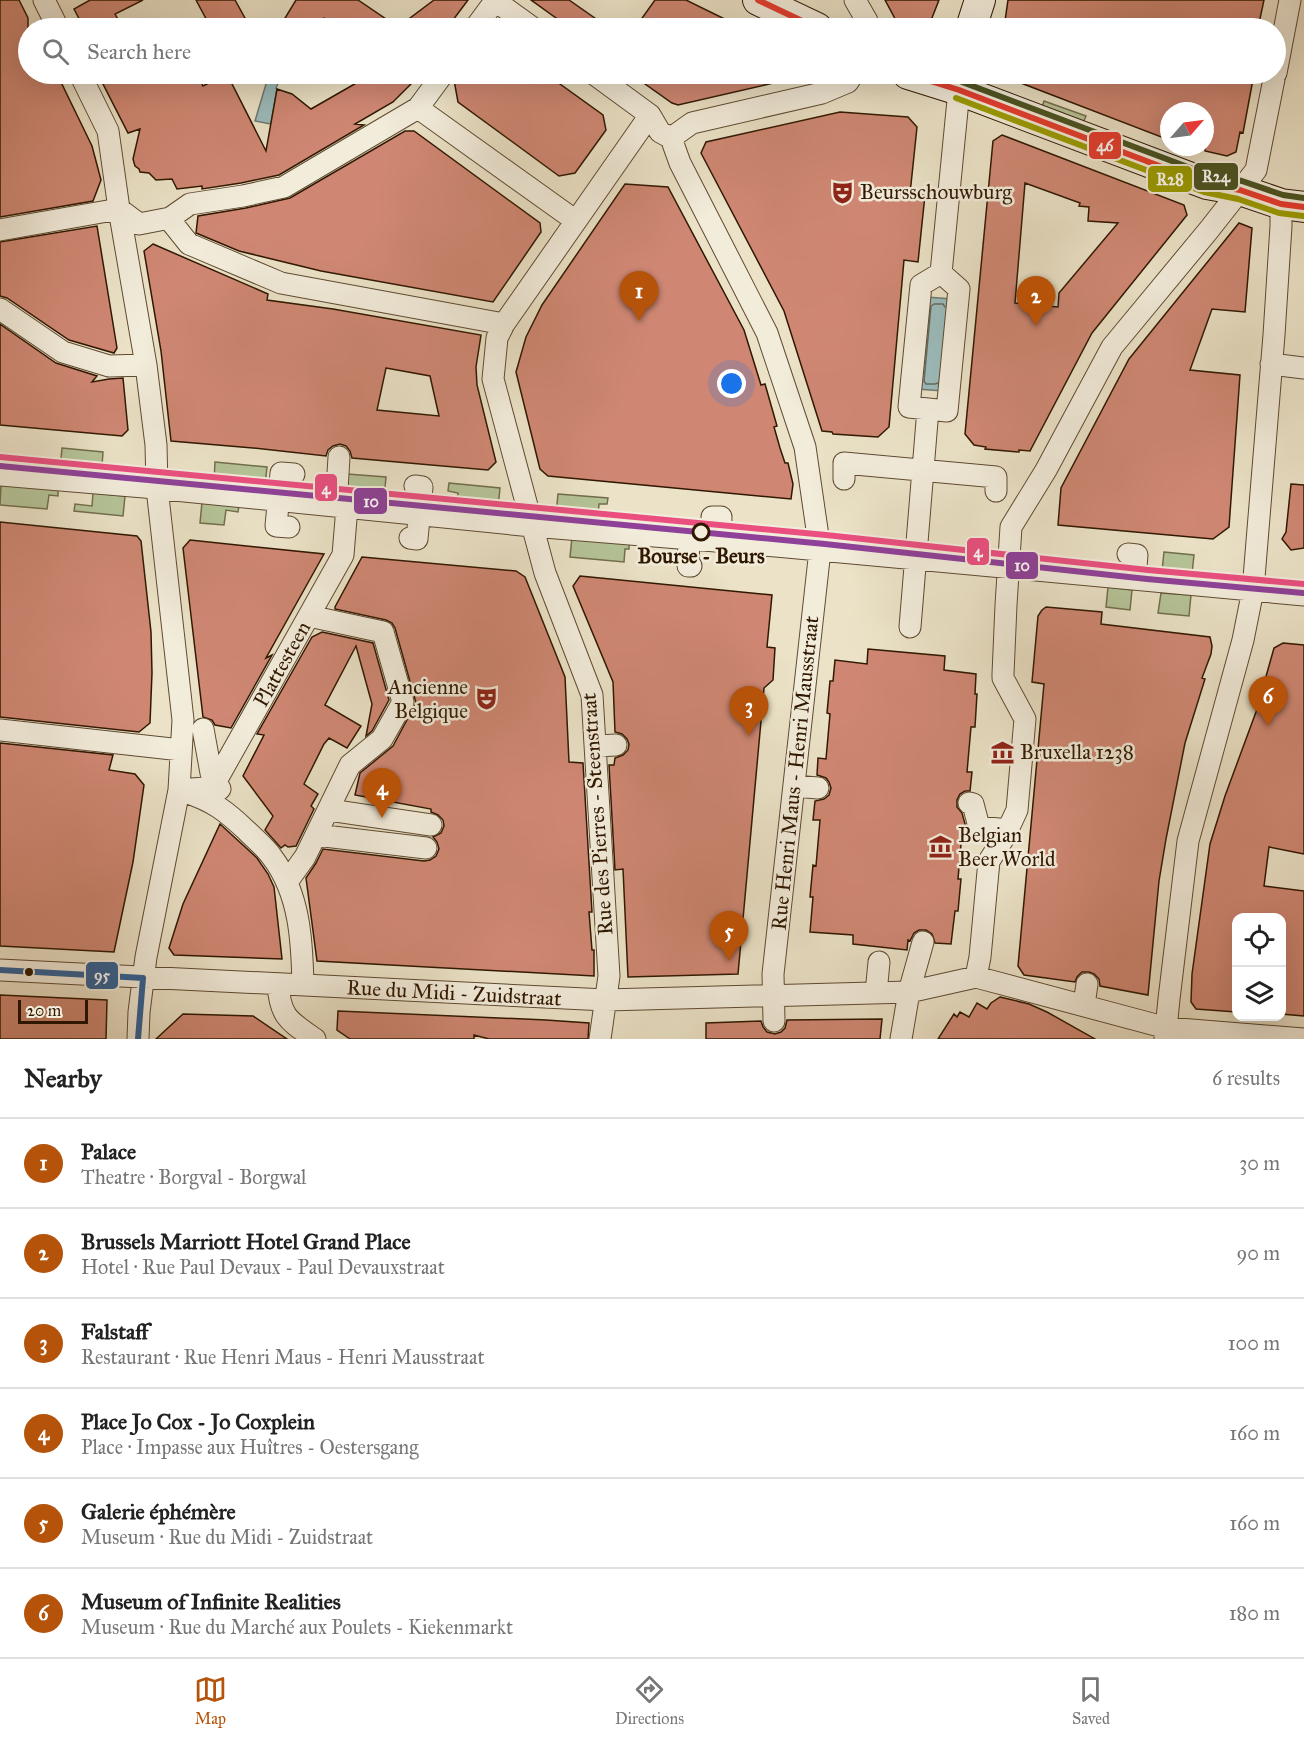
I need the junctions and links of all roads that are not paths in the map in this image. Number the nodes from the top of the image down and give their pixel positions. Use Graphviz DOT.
graph roads {
  1 [pos="44,0"];
  2 [pos="758,0"];
  3 [pos="855,0"];
  4 [pos="980,0"];
  5 [pos="1290,0"];
  6 [pos="495,1"];
  7 [pos="53,18"];
  8 [pos="483,18"];
  9 [pos="518,18"];
  10 [pos="796,18"];
  11 [pos="865,18"];
  12 [pos="974,18"];
  13 [pos="1286,19"];
  14 [pos="85,84"];
  15 [pos="436,84"];
  16 [pos="608,84"];
  17 [pos="843,84"];
  18 [pos="960,84"];
  19 [pos="965,84"];
  20 [pos="1273,84"];
  21 [pos="418,108"];
  22 [pos="650,115"];
  23 [pos="670,138"];
  24 [pos="1240,190"];
  25 [pos="1292,206"];
  26 [pos="119,209"];
  27 [pos="170,218"];
  28 [pos="576,221"];
  29 [pos="0,230"];
  30 [pos="942,273"];
  31 [pos="0,309"];
  32 [pos="504,324"];
  33 [pos="1271,364"];
  34 [pos="146,365"];
  35 [pos="1304,368"];
  36 [pos="928,409"];
  37 [pos="339,457"];
  38 [pos="923,469"];
  39 [pos="294,474"];
  40 [pos="0,475"];
  41 [pos="809,479"];
  42 [pos="415,486"];
  43 [pos="157,488"];
  44 [pos="278,500"];
  45 [pos="1024,506"];
  46 [pos="347,507"];
  47 [pos="420,514"];
  48 [pos="712,517"];
  49 [pos="532,526"];
  50 [pos="289,527"];
  51 [pos="411,538"];
  52 [pos="689,539"];
  53 [pos="720,541"];
  54 [pos="820,550"];
  55 [pos="1128,554"];
  56 [pos="915,559"];
  57 [pos="691,566"];
  58 [pos="1008,568"];
  59 [pos="1135,579"];
  60 [pos="1252,590"];
  61 [pos="1304,595"];
  62 [pos="309,616"];
  63 [pos="910,627"];
  64 [pos="203,729"];
  65 [pos="0,730"];
  66 [pos="182,750"];
  67 [pos="216,782"];
  68 [pos="794,786"];
  69 [pos="818,788"];
  70 [pos="179,790"];
  71 [pos="969,803"];
  72 [pos="329,810"];
  73 [pos="211,811"];
  74 [pos="430,825"];
  75 [pos="1008,830"];
  76 [pos="316,835"];
  77 [pos="426,848"];
  78 [pos="287,882"];
  79 [pos="923,942"];
  80 [pos="879,962"];
  81 [pos="0,970"];
  82 [pos="976,977"];
  83 [pos="143,978"];
  84 [pos="278,984"];
  85 [pos="1087,984"];
  86 [pos="303,985"];
  87 [pos="909,992"];
  88 [pos="876,993"];
  89 [pos="774,996"];
  90 [pos="606,1000"];
  91 [pos="1084,1005"];
  92 [pos="774,1021"];
  93 [pos="1166,1033"];
  94 [pos="138,1039"];
  95 [pos="315,1039"];
  96 [pos="600,1039"];
  97 [pos="901,1039"];
  98 [pos="1304,1039"];
  1 -- 7 [label="street"];
  2 -- 10 [label="street"];
  3 -- 11 [label="street"];
  4 -- 12 [label="street"];
  5 -- 13 [label="street"];
  6 -- 8 [label="street"];
  6 -- 9 [label="street"];
  14 -- 26 [label="street"];
  15 -- 21 [label="street"];
  16 -- 22 [label="street, Rue Henri Maus - Henri Mausstraat"];
  17 -- 23 [label="street"];
  18 -- 30 [label="street"];
  19 -- 24 [label="street"];
  20 -- 24 [label="street"];
  21 -- 27 [label="street"];
  21 -- 28 [label="street"];
  22 -- 23 [label="street, Rue Henri Maus - Henri Mausstraat"];
  22 -- 28 [label="street, Rue des Pierres - Steenstraat"];
  23 -- 41 [label="street, Rue Henri Maus - Henri Mausstraat"];
  24 -- 25 [label="street"];
  24 -- 45 [label="street"];
  25 -- 33 [label="street"];
  26 -- 27 [label="street"];
  26 -- 29 [label="street"];
  26 -- 34 [label="street"];
  27 -- 32 [label="street"];
  28 -- 32 [label="street, Rue des Pierres - Steenstraat"];
  30 -- 36 [label="street"];
  30 -- 36 [label="street"];
  31 -- 34 [label="street"];
  32 -- 49 [label="street, Rue des Pierres - Steenstraat"];
  33 -- 35 [label="street"];
  33 -- 60 [label="street"];
  34 -- 43 [label="street"];
  36 -- 38 [label="street"];
  37 -- 46 [label="street"];
  38 -- 41 [label="street"];
  38 -- 45 [label="street"];
  38 -- 56 [label="street"];
  39 -- 44 [label="street"];
  40 -- 43 [label="street"];
  41 -- 54 [label="street, Rue Henri Maus - Henri Mausstraat"];
  42 -- 47 [label="street"];
  43 -- 44 [label="street"];
  43 -- 66 [label="street"];
  44 -- 46 [label="street"];
  44 -- 50 [label="street"];
  45 -- 58 [label="street"];
  46 -- 47 [label="street"];
  46 -- 62 [label="street, Plattesteen"];
  47 -- 49 [label="street"];
  47 -- 51 [label="street"];
  48 -- 53 [label="street"];
  49 -- 52 [label="street"];
  49 -- 90 [label="street, Rue des Pierres - Steenstraat"];
  52 -- 53 [label="street"];
  52 -- 57 [label="street"];
  53 -- 54 [label="street"];
  54 -- 56 [label="street"];
  54 -- 68 [label="street, Rue Henri Maus - Henri Mausstraat"];
  55 -- 59 [label="street"];
  56 -- 58 [label="street"];
  56 -- 63 [label="street"];
  58 -- 59 [label="street"];
  58 -- 75 [label="street"];
  59 -- 60 [label="street"];
  60 -- 61 [label="street"];
  60 -- 93 [label="street"];
  62 -- 67 [label="street, Plattesteen"];
  62 -- 72 [label="street"];
  64 -- 67 [label="street"];
  65 -- 66 [label="street"];
  66 -- 70 [label="street"];
  67 -- 70 [label="street"];
  67 -- 73 [label="street"];
  68 -- 69 [label="street"];
  68 -- 89 [label="street, Rue Henri Maus - Henri Mausstraat"];
  70 -- 73 [label="street"];
  70 -- 83 [label="street"];
  71 -- 75 [label="street"];
  72 -- 74 [label="street"];
  72 -- 76 [label="street"];
  73 -- 78 [label="street"];
  75 -- 82 [label="street"];
  76 -- 77 [label="street"];
  76 -- 78 [label="street"];
  78 -- 86 [label="street"];
  79 -- 87 [label="street"];
  80 -- 88 [label="street"];
  81 -- 83 [label="street, Rue du Midi - Zuidstraat"];
  82 -- 87 [label="street, Rue du Midi - Zuidstraat"];
  82 -- 91 [label="street"];
  83 -- 84 [label="street, Rue du Midi - Zuidstraat"];
  83 -- 94 [label="street"];
  84 -- 86 [label="street, Rue du Midi - Zuidstraat"];
  84 -- 95 [label="street"];
  85 -- 91 [label="street"];
  86 -- 90 [label="street, Rue du Midi - Zuidstraat"];
  87 -- 88 [label="street, Rue du Midi - Zuidstraat"];
  87 -- 97 [label="street"];
  88 -- 89 [label="street, Rue du Midi - Zuidstraat"];
  89 -- 90 [label="street, Rue du Midi - Zuidstraat"];
  89 -- 92 [label="street, Rue Henri Maus - Henri Mausstraat"];
  90 -- 96 [label="street, Rue des Pierres - Steenstraat"];
  91 -- 93 [label="street"];
  93 -- 98 [label="street"];
}
